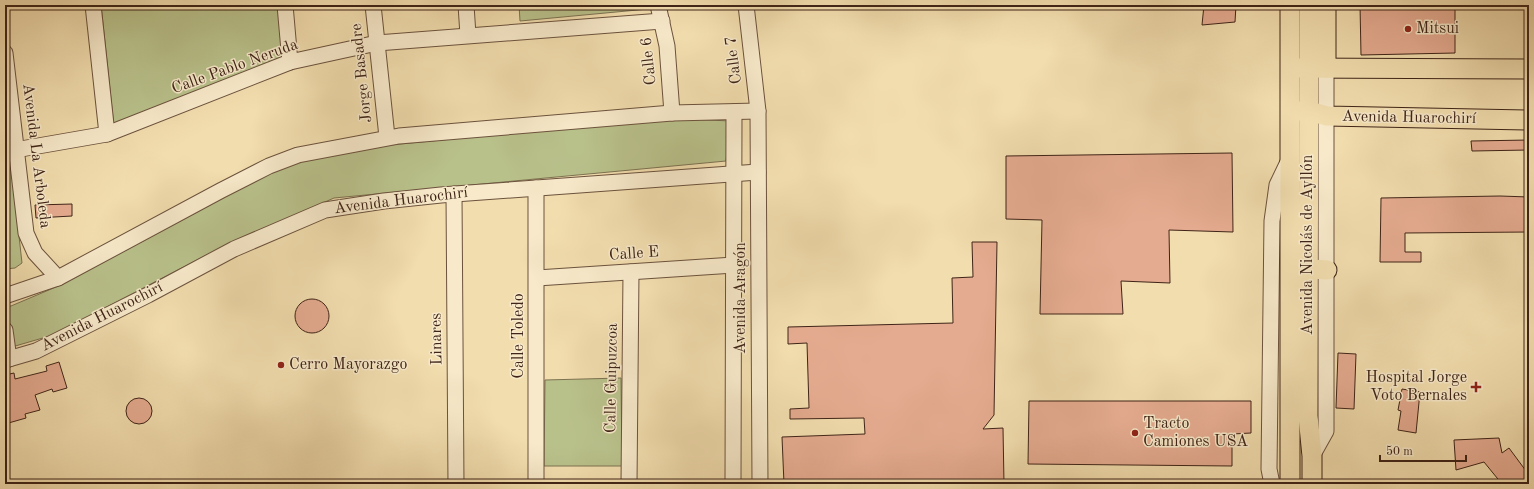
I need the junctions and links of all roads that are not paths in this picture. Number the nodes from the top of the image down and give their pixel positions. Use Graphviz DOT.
graph roads {
  1 [pos="93,5"];
  2 [pos="285,5"];
  3 [pos="373,5"];
  4 [pos="466,5"];
  5 [pos="658,5"];
  6 [pos="746,5"];
  7 [pos="1290,5"];
  8 [pos="1309,5"];
  9 [pos="1326,5"];
  10 [pos="662,21"];
  11 [pos="468,35"];
  12 [pos="377,43"];
  13 [pos="5,53"];
  14 [pos="290,62"];
  15 [pos="1308,68"];
  16 [pos="1529,69"];
  17 [pos="758,111"];
  18 [pos="1309,111"];
  19 [pos="734,112"];
  20 [pos="1290,112"];
  21 [pos="672,114"];
  22 [pos="1327,116"];
  23 [pos="1529,120"];
  24 [pos="107,134"];
  25 [pos="387,138"];
  26 [pos="15,150"];
  27 [pos="1289,158"];
  28 [pos="758,172"];
  29 [pos="734,173"];
  30 [pos="536,188"];
  31 [pos="454,194"];
  32 [pos="734,265"];
  33 [pos="1299,268"];
  34 [pos="1327,270"];
  35 [pos="631,272"];
  36 [pos="58,278"];
  37 [pos="537,278"];
  38 [pos="5,296"];
  39 [pos="5,330"];
  40 [pos="7,359"];
  41 [pos="1312,456"];
  42 [pos="456,484"];
  43 [pos="536,484"];
  44 [pos="628,484"];
  45 [pos="733,484"];
  46 [pos="760,484"];
  47 [pos="1272,484"];
  48 [pos="1290,484"];
  49 [pos="1312,484"];
  1 -- 24 [label="street"];
  2 -- 14 [label="street"];
  3 -- 12 [label="street, Jorge Basadre"];
  4 -- 11 [label="street"];
  5 -- 10 [label="street, Calle 6"];
  6 -- 17 [label="street, Calle 7"];
  7 -- 15 [label="main road, Avenida Nicolás de Ayllón"];
  8 -- 15 [label="main road, Avenida Nicolás de Ayllón"];
  9 -- 15 [label="main road, Avenida Nicolás de Ayllón"];
  10 -- 11 [label="street, Calle Pablo Neruda"];
  10 -- 21 [label="street, Calle 6"];
  11 -- 12 [label="street, Calle Pablo Neruda"];
  12 -- 14 [label="street, Calle Pablo Neruda"];
  12 -- 25 [label="street, Jorge Basadre"];
  13 -- 26 [label="street, Avenida La Arboleda"];
  14 -- 24 [label="street, Calle Pablo Neruda"];
  15 -- 16 [label="main road"];
  15 -- 18 [label="main road, Avenida Nicolás de Ayllón"];
  15 -- 20 [label="main road, Avenida Nicolás de Ayllón"];
  15 -- 22 [label="street, Avenida Nicolás de Ayllón"];
  17 -- 19 [label="street"];
  17 -- 28 [label="street, Avenida Aragón"];
  18 -- 20 [label="main road, Avenida Huarochirí"];
  18 -- 22 [label="main road, Avenida Huarochirí"];
  18 -- 33 [label="main road, Avenida Nicolás de Ayllón"];
  19 -- 21 [label="street"];
  19 -- 29 [label="street, Avenida Aragón"];
  20 -- 27 [label="main road, Avenida Nicolás de Ayllón"];
  21 -- 25 [label="street"];
  22 -- 23 [label="main road, Avenida Huarochirí"];
  22 -- 34 [label="street, Avenida Nicolás de Ayllón"];
  24 -- 26 [label="street, Calle Pablo Neruda"];
  25 -- 36 [label="street"];
  26 -- 36 [label="street, Avenida La Arboleda"];
  27 -- 33 [label="main road, Avenida Nicolás de Ayllón"];
  27 -- 47 [label="street, Avenida Nicolás de Ayllón"];
  28 -- 29 [label="street, Avenida Huarochirí"];
  28 -- 46 [label="street, Avenida Aragón"];
  29 -- 30 [label="street, Avenida Huarochirí"];
  29 -- 32 [label="street, Avenida Aragón"];
  30 -- 31 [label="street, Avenida Huarochirí"];
  30 -- 37 [label="street, Calle Toledo"];
  31 -- 40 [label="street, Avenida Huarochirí"];
  31 -- 42 [label="street, Linares"];
  32 -- 35 [label="street, Calle E"];
  32 -- 45 [label="street, Avenida Aragón"];
  33 -- 34 [label="main road"];
  33 -- 41 [label="main road, Avenida Nicolás de Ayllón"];
  33 -- 48 [label="main road, Avenida Nicolás de Ayllón"];
  34 -- 41 [label="street, Avenida Nicolás de Ayllón"];
  35 -- 37 [label="street, Calle E"];
  35 -- 44 [label="street, Calle Guipuzcoa"];
  36 -- 38 [label="street"];
  37 -- 43 [label="street, Calle Toledo"];
  39 -- 40 [label="street"];
  41 -- 49 [label="main road, Avenida Nicolás de Ayllón"];
}
